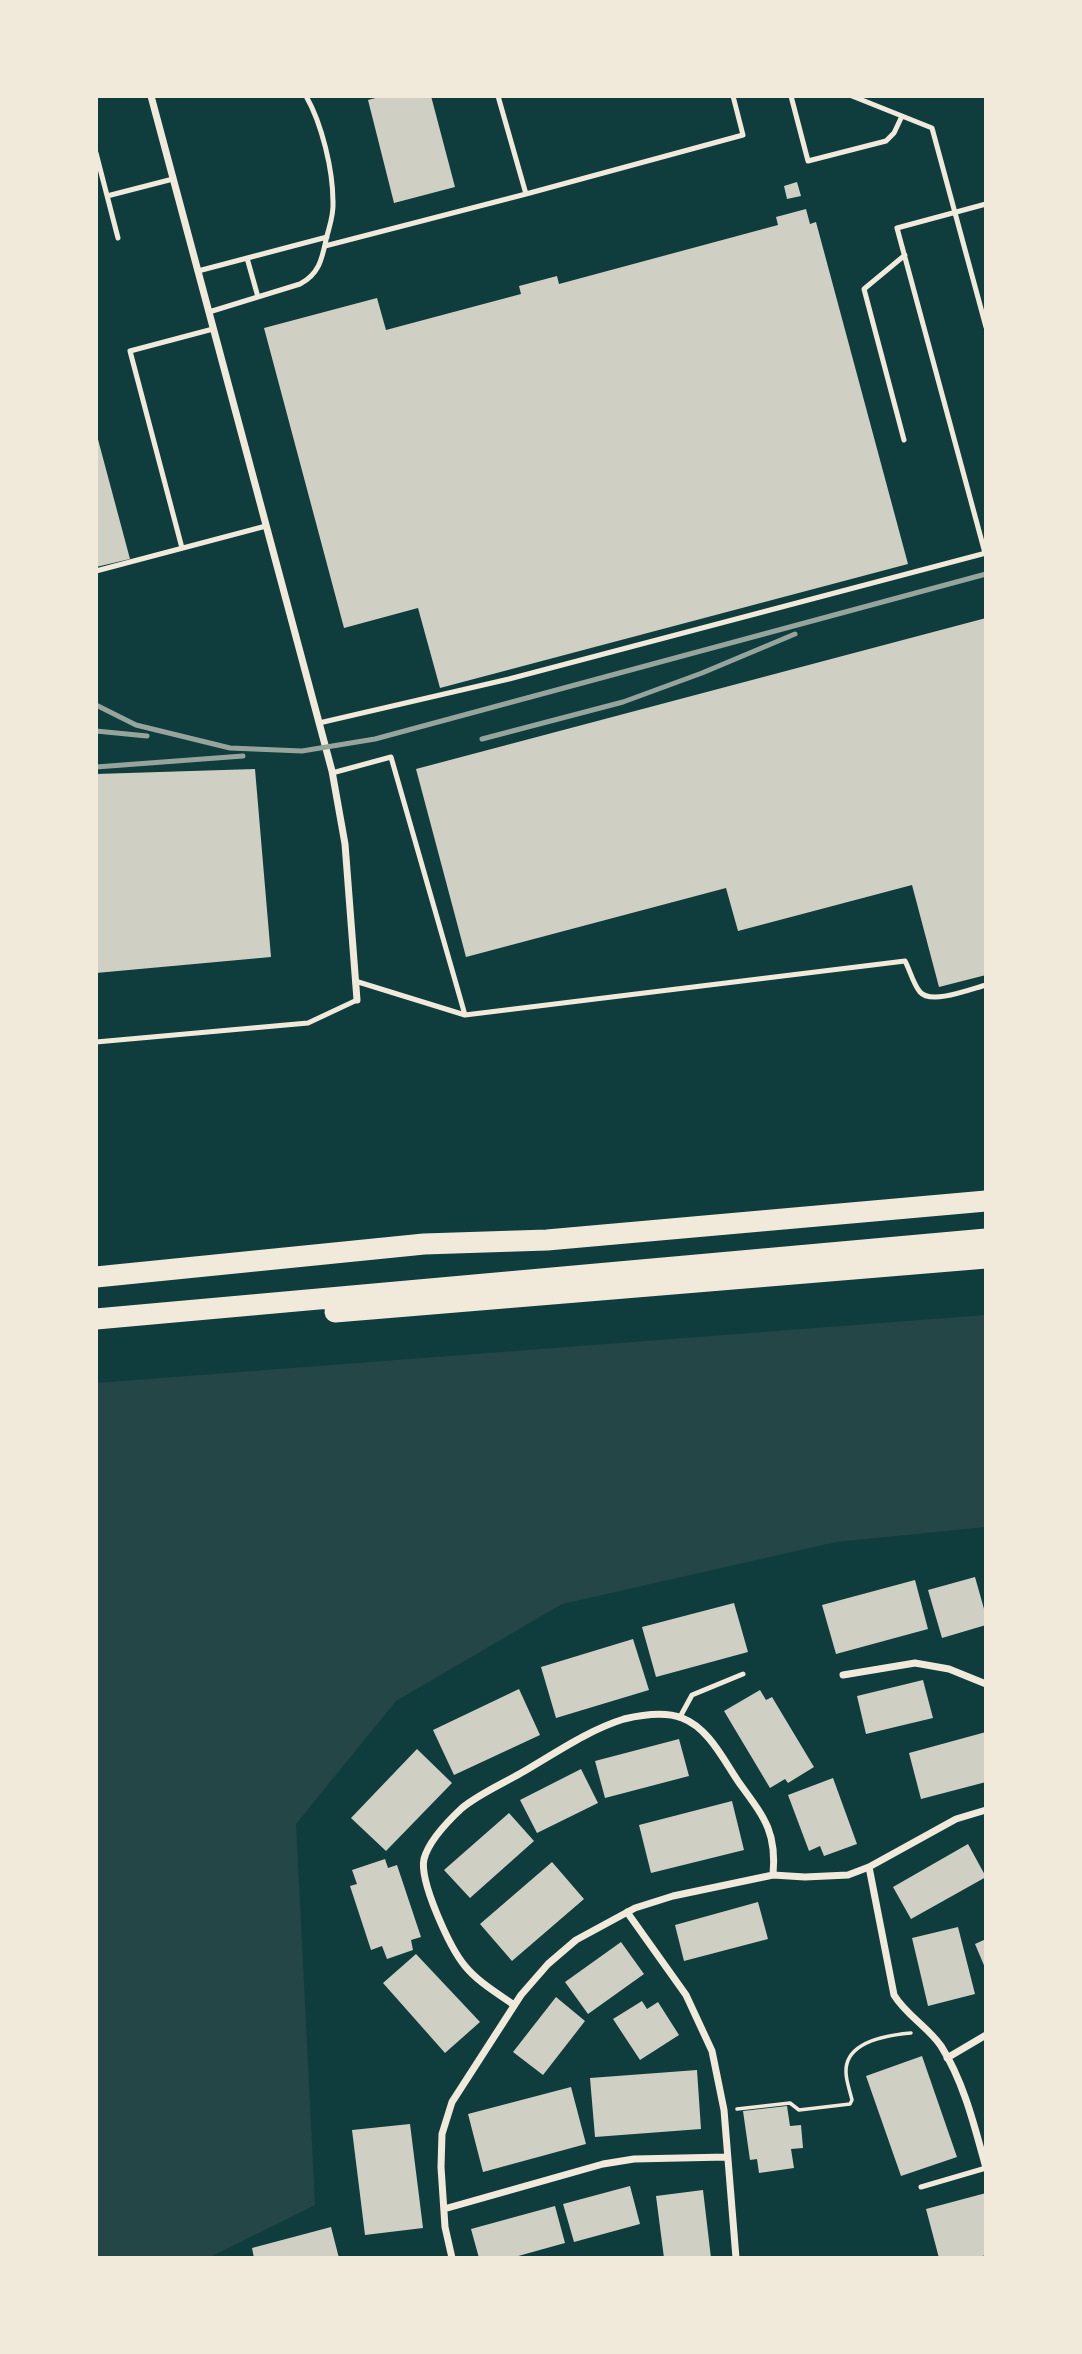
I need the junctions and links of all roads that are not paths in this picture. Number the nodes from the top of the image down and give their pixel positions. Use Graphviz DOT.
graph roads {
  1 [pos="151,96"];
  2 [pos="498,96"];
  3 [pos="733,96"];
  4 [pos="791,96"];
  5 [pos="852,96"];
  6 [pos="308,97"];
  7 [pos="902,116"];
  8 [pos="96,153"];
  9 [pos="173,179"];
  10 [pos="526,194"];
  11 [pos="107,196"];
  12 [pos="986,204"];
  13 [pos="955,212"];
  14 [pos="327,237"];
  15 [pos="118,238"];
  16 [pos="325,246"];
  17 [pos="905,255"];
  18 [pos="247,258"];
  19 [pos="198,271"];
  20 [pos="258,297"];
  21 [pos="209,312"];
  22 [pos="986,327"];
  23 [pos="213,329"];
  24 [pos="904,440"];
  25 [pos="266,526"];
  26 [pos="182,548"];
  27 [pos="985,553"];
  28 [pos="96,571"];
  29 [pos="318,723"];
  30 [pos="332,773"];
  31 [pos="355,981"];
  32 [pos="986,985"];
  33 [pos="357,1000"];
  34 [pos="465,1015"];
  35 [pos="96,1042"];
  36 [pos="986,1201"];
  37 [pos="984,1254"];
  38 [pos="96,1277"];
  39 [pos="96,1318"];
  40 [pos="96,1332"];
  41 [pos="743,1674"];
  42 [pos="843,1675"];
  43 [pos="984,1680"];
  44 [pos="680,1717"];
  45 [pos="986,1810"];
  46 [pos="869,1867"];
  47 [pos="773,1875"];
  48 [pos="627,1912"];
  49 [pos="514,2006"];
  50 [pos="986,2035"];
  51 [pos="947,2058"];
  52 [pos="727,2157"];
  53 [pos="986,2168"];
  54 [pos="922,2187"];
  55 [pos="443,2209"];
  56 [pos="452,2258"];
  57 [pos="736,2258"];
  1 -- 9 [label="street"];
  2 -- 10 [label="lane"];
  3 -- 10 [label="lane"];
  4 -- 7 [label="lane"];
  5 -- 7 [label="lane"];
  6 -- 14 [label="lane"];
  7 -- 13 [label="lane"];
  8 -- 11 [label="lane"];
  9 -- 11 [label="lane"];
  9 -- 19 [label="street"];
  10 -- 16 [label="lane"];
  11 -- 15 [label="lane"];
  12 -- 13 [label="lane"];
  13 -- 17 [label="lane"];
  13 -- 22 [label="lane"];
  14 -- 16 [label="lane"];
  14 -- 18 [label="lane"];
  16 -- 20 [label="lane"];
  17 -- 24 [label="lane"];
  17 -- 27 [label="lane"];
  18 -- 19 [label="lane"];
  18 -- 20 [label="lane"];
  19 -- 21 [label="street"];
  20 -- 21 [label="lane"];
  21 -- 23 [label="street"];
  23 -- 25 [label="street"];
  23 -- 26 [label="lane"];
  25 -- 26 [label="lane"];
  25 -- 29 [label="street"];
  26 -- 28 [label="lane"];
  27 -- 29 [label="lane"];
  29 -- 30 [label="street"];
  30 -- 31 [label="street"];
  30 -- 34 [label="lane"];
  31 -- 33 [label="street"];
  31 -- 34 [label="lane"];
  32 -- 34 [label="lane"];
  33 -- 35 [label="lane"];
  36 -- 38 [label="highway"];
  37 -- 39 [label="highway"];
  37 -- 40 [label="highway"];
  41 -- 44 [label="lane"];
  42 -- 43 [label="street"];
  44 -- 47 [label="street"];
  44 -- 49 [label="street"];
  45 -- 46 [label="street"];
  46 -- 47 [label="street"];
  46 -- 51 [label="street"];
  47 -- 48 [label="street"];
  48 -- 49 [label="street"];
  48 -- 52 [label="street"];
  49 -- 55 [label="street"];
  50 -- 51 [label="street"];
  51 -- 53 [label="street"];
  52 -- 55 [label="street"];
  52 -- 57 [label="street"];
  53 -- 54 [label="lane"];
  55 -- 56 [label="street"];
}
